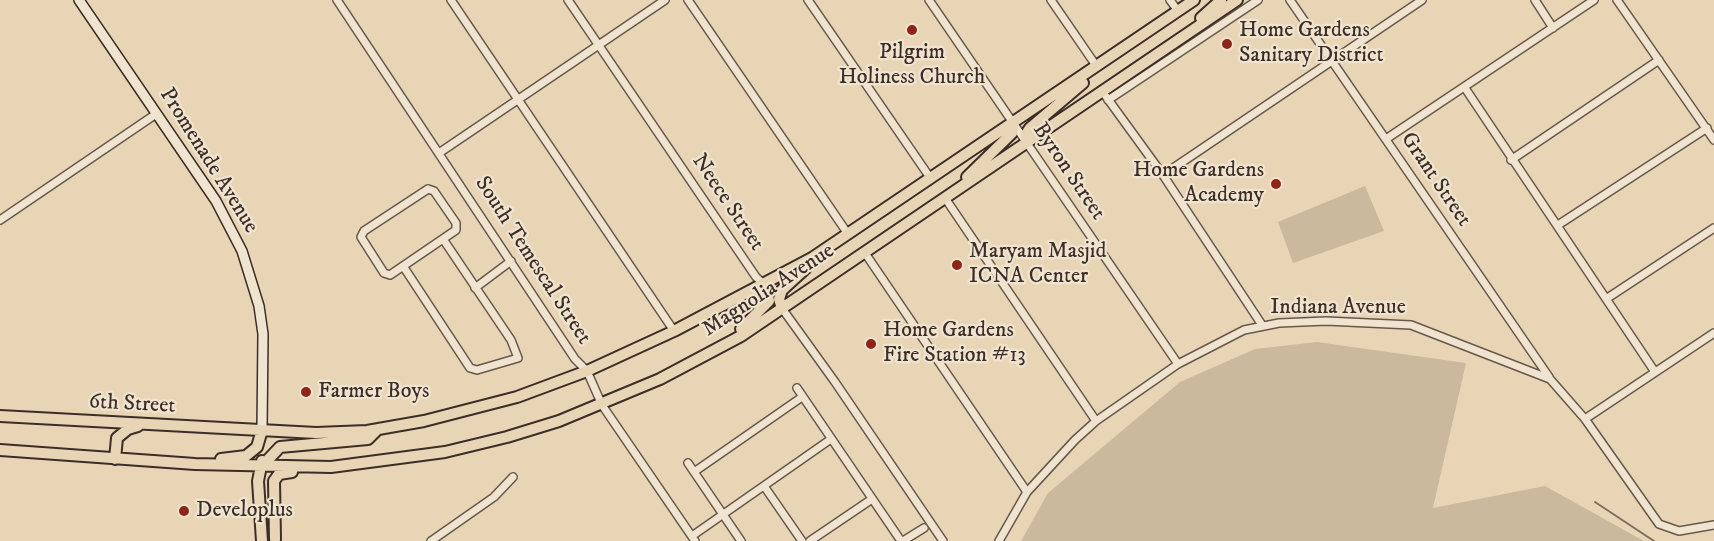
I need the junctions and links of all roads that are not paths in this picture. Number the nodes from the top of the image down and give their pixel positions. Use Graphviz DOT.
graph roads {
  1 [pos="79,0"];
  2 [pos="338,0"];
  3 [pos="451,0"];
  4 [pos="568,0"];
  5 [pos="664,0"];
  6 [pos="688,0"];
  7 [pos="808,0"];
  8 [pos="929,0"];
  9 [pos="1051,0"];
  10 [pos="1170,0"];
  11 [pos="1194,0"];
  12 [pos="1221,0"];
  13 [pos="1237,0"];
  14 [pos="1258,0"];
  15 [pos="1290,0"];
  16 [pos="1422,0"];
  17 [pos="1535,0"];
  18 [pos="1594,0"];
  19 [pos="1617,0"];
  20 [pos="1178,11"];
  21 [pos="1553,28"];
  22 [pos="1174,43"];
  23 [pos="598,45"];
  24 [pos="1659,60"];
  25 [pos="1332,62"];
  26 [pos="1096,66"];
  27 [pos="1465,88"];
  28 [pos="1106,96"];
  29 [pos="518,98"];
  30 [pos="156,114"];
  31 [pos="1013,123"];
  32 [pos="1707,128"];
  33 [pos="1386,139"];
  34 [pos="1714,140"];
  35 [pos="1026,143"];
  36 [pos="439,153"];
  37 [pos="1511,160"];
  38 [pos="1162,176"];
  39 [pos="931,179"];
  40 [pos="945,198"];
  41 [pos="0,220"];
  42 [pos="1558,225"];
  43 [pos="1714,228"];
  44 [pos="848,234"];
  45 [pos="443,239"];
  46 [pos="836,243"];
  47 [pos="865,253"];
  48 [pos="511,261"];
  49 [pos="403,266"];
  50 [pos="766,285"];
  51 [pos="475,288"];
  52 [pos="1606,299"];
  53 [pos="782,308"];
  54 [pos="1262,325"];
  55 [pos="674,331"];
  56 [pos="1714,333"];
  57 [pos="721,347"];
  58 [pos="1178,364"];
  59 [pos="587,371"];
  60 [pos="1655,372"];
  61 [pos="1550,379"];
  62 [pos="797,388"];
  63 [pos="802,397"];
  64 [pos="602,405"];
  65 [pos="0,416"];
  66 [pos="1585,419"];
  67 [pos="1096,422"];
  68 [pos="144,424"];
  69 [pos="378,429"];
  70 [pos="262,430"];
  71 [pos="831,439"];
  72 [pos="0,450"];
  73 [pos="115,459"];
  74 [pos="157,462"];
  75 [pos="688,464"];
  76 [pos="262,466"];
  77 [pos="331,466"];
  78 [pos="694,472"];
  79 [pos="513,477"];
  80 [pos="764,486"];
  81 [pos="1027,492"];
  82 [pos="872,499"];
  83 [pos="723,515"];
  84 [pos="1714,525"];
  85 [pos="924,528"];
  86 [pos="694,539"];
  87 [pos="275,540"];
  88 [pos="262,541"];
  89 [pos="431,541"];
  90 [pos="741,541"];
  91 [pos="802,541"];
  92 [pos="810,541"];
  93 [pos="902,541"];
  94 [pos="943,541"];
  95 [pos="999,541"];
  1 -- 30 [label="main road, Promenade Avenue"];
  2 -- 36 [label="street, South Temescal Street"];
  3 -- 29 [label="street"];
  4 -- 23 [label="street, Neece Street"];
  5 -- 23 [label="street"];
  6 -- 44 [label="street"];
  7 -- 39 [label="street"];
  8 -- 31 [label="street, Byron Street"];
  9 -- 26 [label="street"];
  10 -- 20 [label="street"];
  11 -- 20 [label="main road, Magnolia Avenue"];
  12 -- 22 [label="main road"];
  13 -- 22 [label="main road, Magnolia Avenue"];
  14 -- 28 [label="street, Magnolia Avenue"];
  15 -- 25 [label="street, Grant Street"];
  16 -- 25 [label="street"];
  17 -- 21 [label="street"];
  18 -- 21 [label="street"];
  19 -- 24 [label="street"];
  20 -- 26 [label="main road, Magnolia Avenue"];
  21 -- 27 [label="street"];
  22 -- 28 [label="main road, Magnolia Avenue"];
  23 -- 29 [label="street"];
  23 -- 50 [label="street, Neece Street"];
  24 -- 32 [label="street"];
  24 -- 37 [label="street"];
  25 -- 33 [label="street, Grant Street"];
  25 -- 38 [label="street"];
  26 -- 31 [label="main road, Magnolia Avenue"];
  26 -- 35 [label="main road"];
  27 -- 33 [label="street"];
  27 -- 37 [label="street"];
  28 -- 35 [label="main road, Magnolia Avenue"];
  28 -- 38 [label="street"];
  29 -- 36 [label="street"];
  29 -- 55 [label="street"];
  30 -- 41 [label="street"];
  30 -- 70 [label="main road, Promenade Avenue"];
  31 -- 35 [label="street, Byron Street"];
  31 -- 39 [label="main road, Magnolia Avenue"];
  31 -- 40 [label="main road"];
  32 -- 34 [label="street"];
  32 -- 42 [label="street"];
  33 -- 61 [label="street, Grant Street"];
  35 -- 40 [label="main road, Magnolia Avenue"];
  35 -- 58 [label="street, Byron Street"];
  36 -- 48 [label="street, South Temescal Street"];
  37 -- 42 [label="street"];
  38 -- 54 [label="street"];
  39 -- 44 [label="main road, Magnolia Avenue"];
  40 -- 47 [label="main road, Magnolia Avenue"];
  40 -- 67 [label="street"];
  42 -- 52 [label="street"];
  43 -- 52 [label="street"];
  44 -- 46 [label="main road, Magnolia Avenue"];
  45 -- 49 [label="street"];
  45 -- 49 [label="street"];
  45 -- 51 [label="street"];
  46 -- 50 [label="main road, Magnolia Avenue"];
  46 -- 53 [label="main road"];
  47 -- 53 [label="main road, Magnolia Avenue"];
  47 -- 81 [label="street"];
  48 -- 51 [label="street"];
  48 -- 59 [label="street, South Temescal Street"];
  49 -- 51 [label="street"];
  50 -- 53 [label="street, Neece Street"];
  50 -- 55 [label="main road, Magnolia Avenue"];
  50 -- 57 [label="main road"];
  52 -- 60 [label="street"];
  53 -- 57 [label="main road, Magnolia Avenue"];
  53 -- 94 [label="street, Neece Street"];
  54 -- 58 [label="street, Indiana Avenue"];
  54 -- 61 [label="street, Indiana Avenue"];
  55 -- 59 [label="main road, Magnolia Avenue"];
  56 -- 60 [label="street"];
  57 -- 64 [label="main road, Magnolia Avenue"];
  58 -- 67 [label="street, Indiana Avenue"];
  59 -- 64 [label="street, South Temescal Street"];
  59 -- 69 [label="main road, Magnolia Avenue"];
  60 -- 66 [label="street"];
  61 -- 66 [label="street, Indiana Avenue"];
  62 -- 63 [label="street"];
  63 -- 71 [label="street"];
  63 -- 78 [label="street"];
  64 -- 77 [label="main road, Magnolia Avenue"];
  64 -- 86 [label="street, South Temescal Street"];
  65 -- 68 [label="main road, 6th Street"];
  66 -- 84 [label="street, Indiana Avenue"];
  67 -- 81 [label="street, Indiana Avenue"];
  68 -- 70 [label="main road, 6th Street"];
  68 -- 73 [label="main road"];
  69 -- 70 [label="main road, Magnolia Avenue"];
  69 -- 76 [label="main road"];
  70 -- 74 [label="main road"];
  70 -- 76 [label="main road"];
  71 -- 80 [label="street"];
  71 -- 82 [label="street"];
  72 -- 73 [label="main road"];
  73 -- 74 [label="main road"];
  74 -- 76 [label="main road"];
  75 -- 78 [label="street"];
  76 -- 77 [label="main road, Magnolia Avenue"];
  76 -- 87 [label="main road"];
  76 -- 88 [label="main road"];
  77 -- 87 [label="main road"];
  78 -- 83 [label="street"];
  79 -- 89 [label="street"];
  80 -- 83 [label="street"];
  80 -- 91 [label="street"];
  81 -- 95 [label="street, Indiana Avenue"];
  82 -- 92 [label="street"];
  82 -- 93 [label="street"];
  83 -- 86 [label="street"];
  83 -- 90 [label="street"];
  85 -- 93 [label="street"];
}
